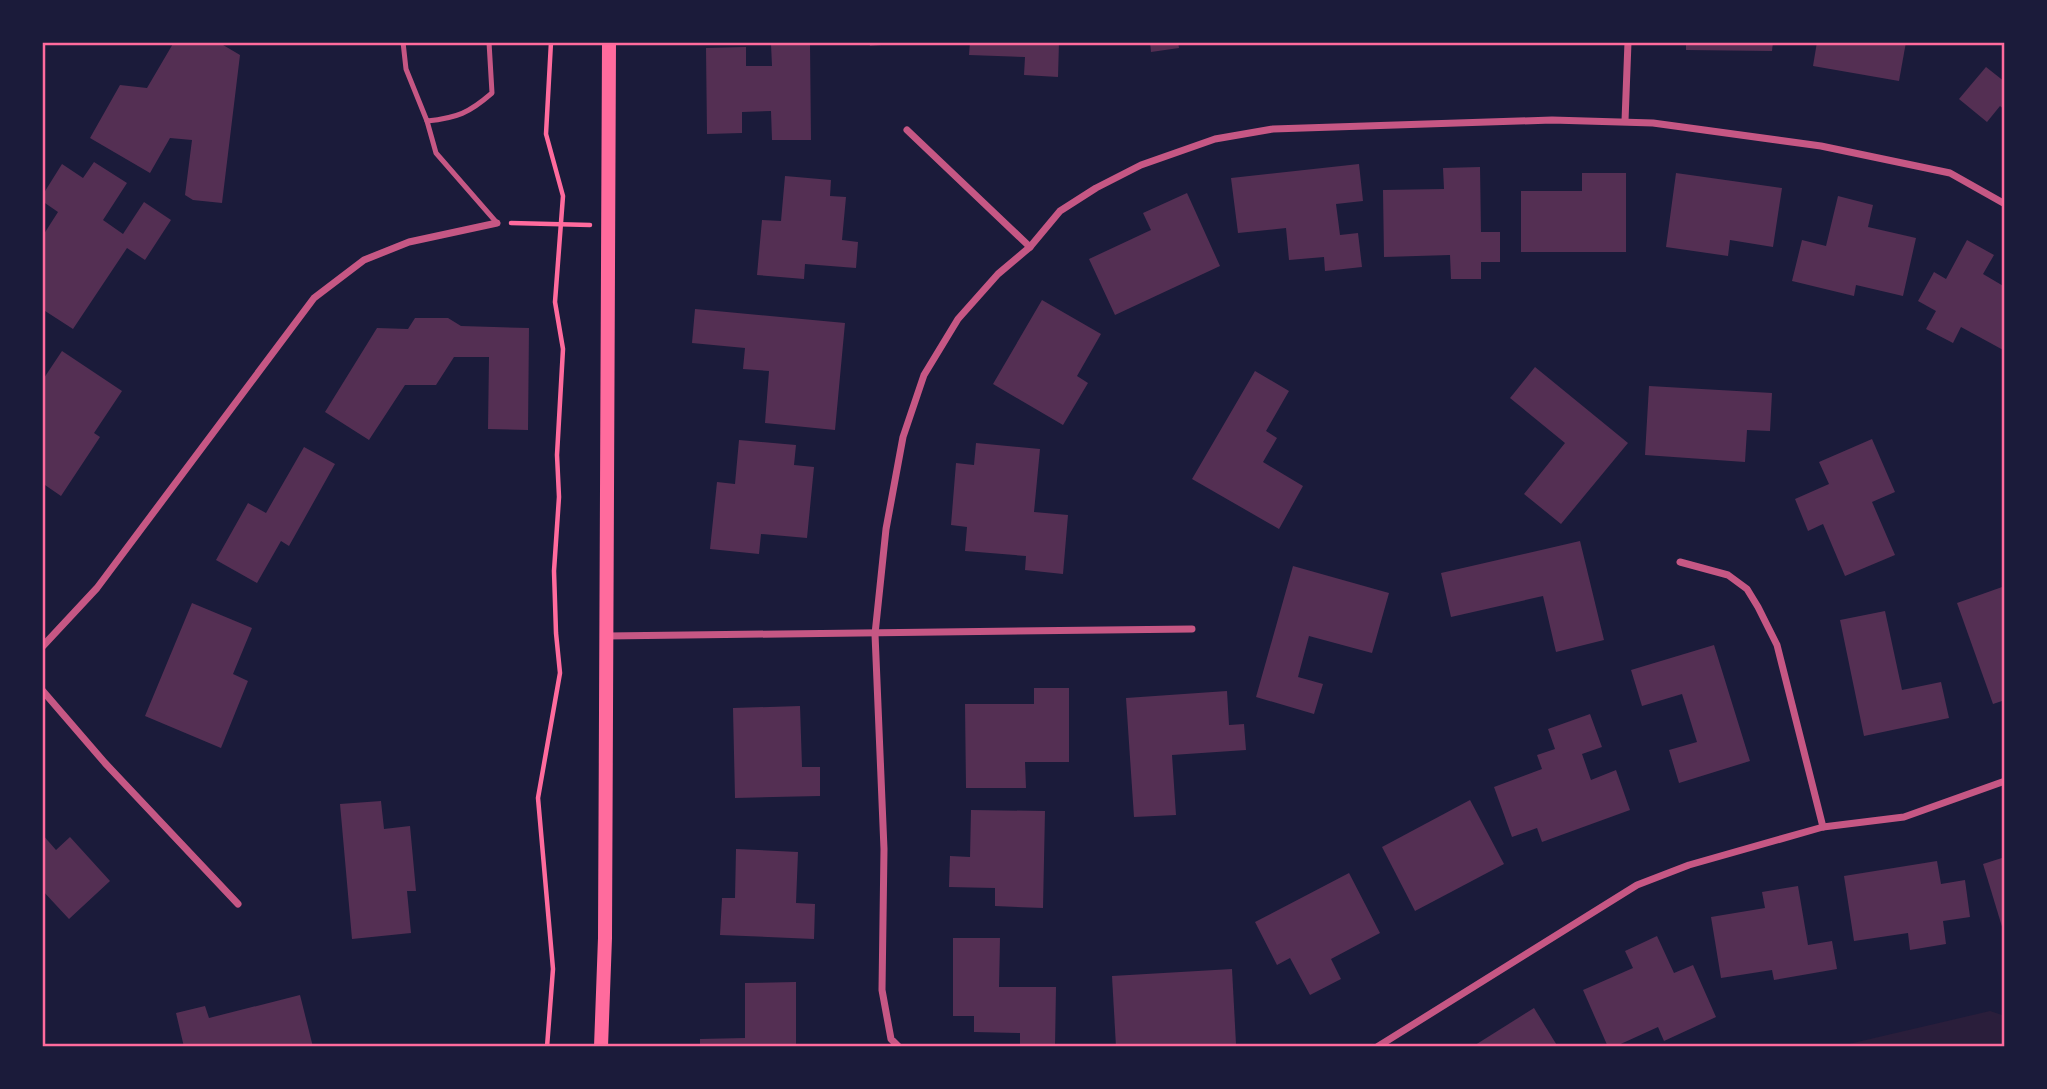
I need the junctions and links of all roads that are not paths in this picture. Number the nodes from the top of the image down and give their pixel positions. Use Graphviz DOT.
graph roads {
  1 [pos="403,42"];
  2 [pos="489,42"];
  3 [pos="609,42"];
  4 [pos="1628,42"];
  5 [pos="426,121"];
  6 [pos="1625,121"];
  7 [pos="907,130"];
  8 [pos="2005,204"];
  9 [pos="497,223"];
  10 [pos="1030,247"];
  11 [pos="1680,562"];
  12 [pos="1192,629"];
  13 [pos="875,634"];
  14 [pos="607,636"];
  15 [pos="42,647"];
  16 [pos="42,690"];
  17 [pos="2005,782"];
  18 [pos="1823,827"];
  19 [pos="238,904"];
  20 [pos="601,1047"];
  21 [pos="899,1047"];
  22 [pos="1377,1047"];
  1 -- 5 [label="lane"];
  2 -- 5 [label="lane"];
  3 -- 14 [label="main road"];
  4 -- 6 [label="street"];
  5 -- 9 [label="lane"];
  6 -- 8 [label="street"];
  6 -- 10 [label="street"];
  7 -- 10 [label="street"];
  9 -- 15 [label="street"];
  10 -- 13 [label="street"];
  11 -- 18 [label="street"];
  12 -- 13 [label="street"];
  13 -- 14 [label="street"];
  13 -- 21 [label="street"];
  14 -- 20 [label="main road"];
  16 -- 19 [label="street"];
  17 -- 18 [label="street"];
  18 -- 22 [label="street"];
}
